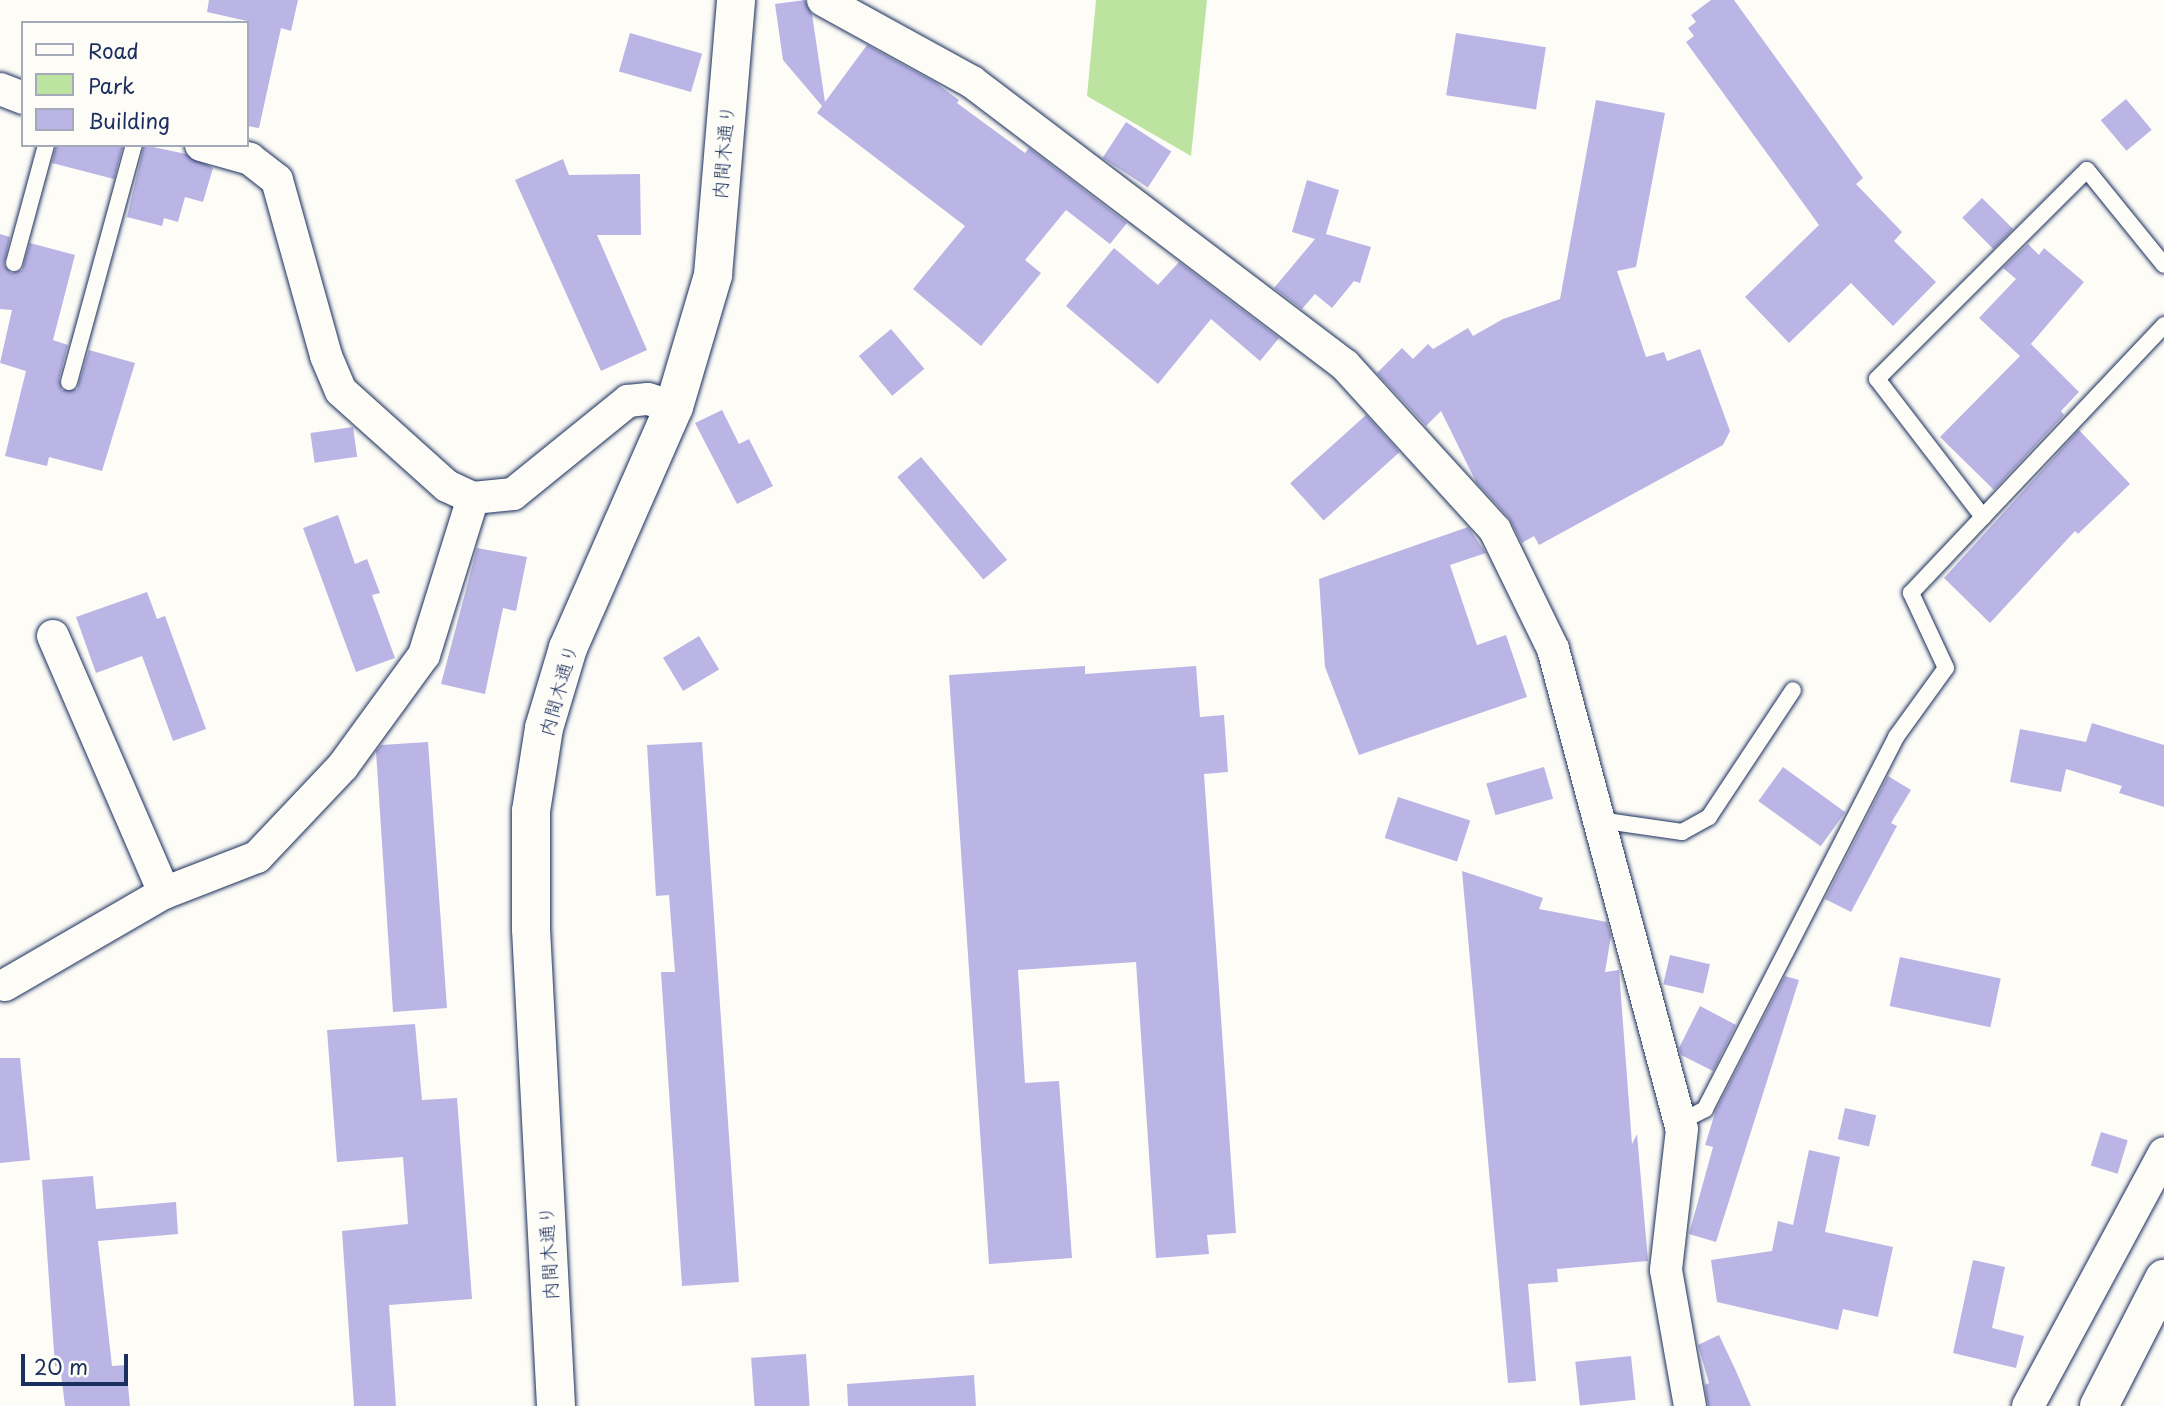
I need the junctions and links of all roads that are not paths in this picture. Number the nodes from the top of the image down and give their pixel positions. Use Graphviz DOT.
graph roads {
  1 [pos="736,0"];
  2 [pos="823,0"];
  3 [pos="0,89"];
  4 [pos="21,96"];
  5 [pos="45,147"];
  6 [pos="133,147"];
  7 [pos="208,147"];
  8 [pos="14,262"];
  9 [pos="2164,265"];
  10 [pos="2164,325"];
  11 [pos="69,382"];
  12 [pos="674,407"];
  13 [pos="473,498"];
  14 [pos="1983,517"];
  15 [pos="53,636"];
  16 [pos="1793,690"];
  17 [pos="1599,820"];
  18 [pos="164,893"];
  19 [pos="5,985"];
  20 [pos="1680,1122"];
  21 [pos="2164,1153"];
  22 [pos="2164,1279"];
  23 [pos="556,1406"];
  24 [pos="1690,1406"];
  25 [pos="2028,1406"];
  26 [pos="2099,1406"];
  1 -- 12 [label="main road, 内間木通り"];
  2 -- 17 [label="street"];
  3 -- 4 [label="street"];
  5 -- 8 [label="lane"];
  6 -- 11 [label="lane"];
  7 -- 13 [label="street"];
  9 -- 14 [label="lane"];
  10 -- 14 [label="lane"];
  12 -- 13 [label="street"];
  12 -- 23 [label="main road, 内間木通り"];
  13 -- 18 [label="street"];
  14 -- 20 [label="lane"];
  15 -- 18 [label="street"];
  16 -- 17 [label="lane"];
  17 -- 20 [label="street"];
  18 -- 19 [label="street"];
  20 -- 24 [label="street"];
  21 -- 25 [label="street"];
  22 -- 26 [label="main road"];
}
